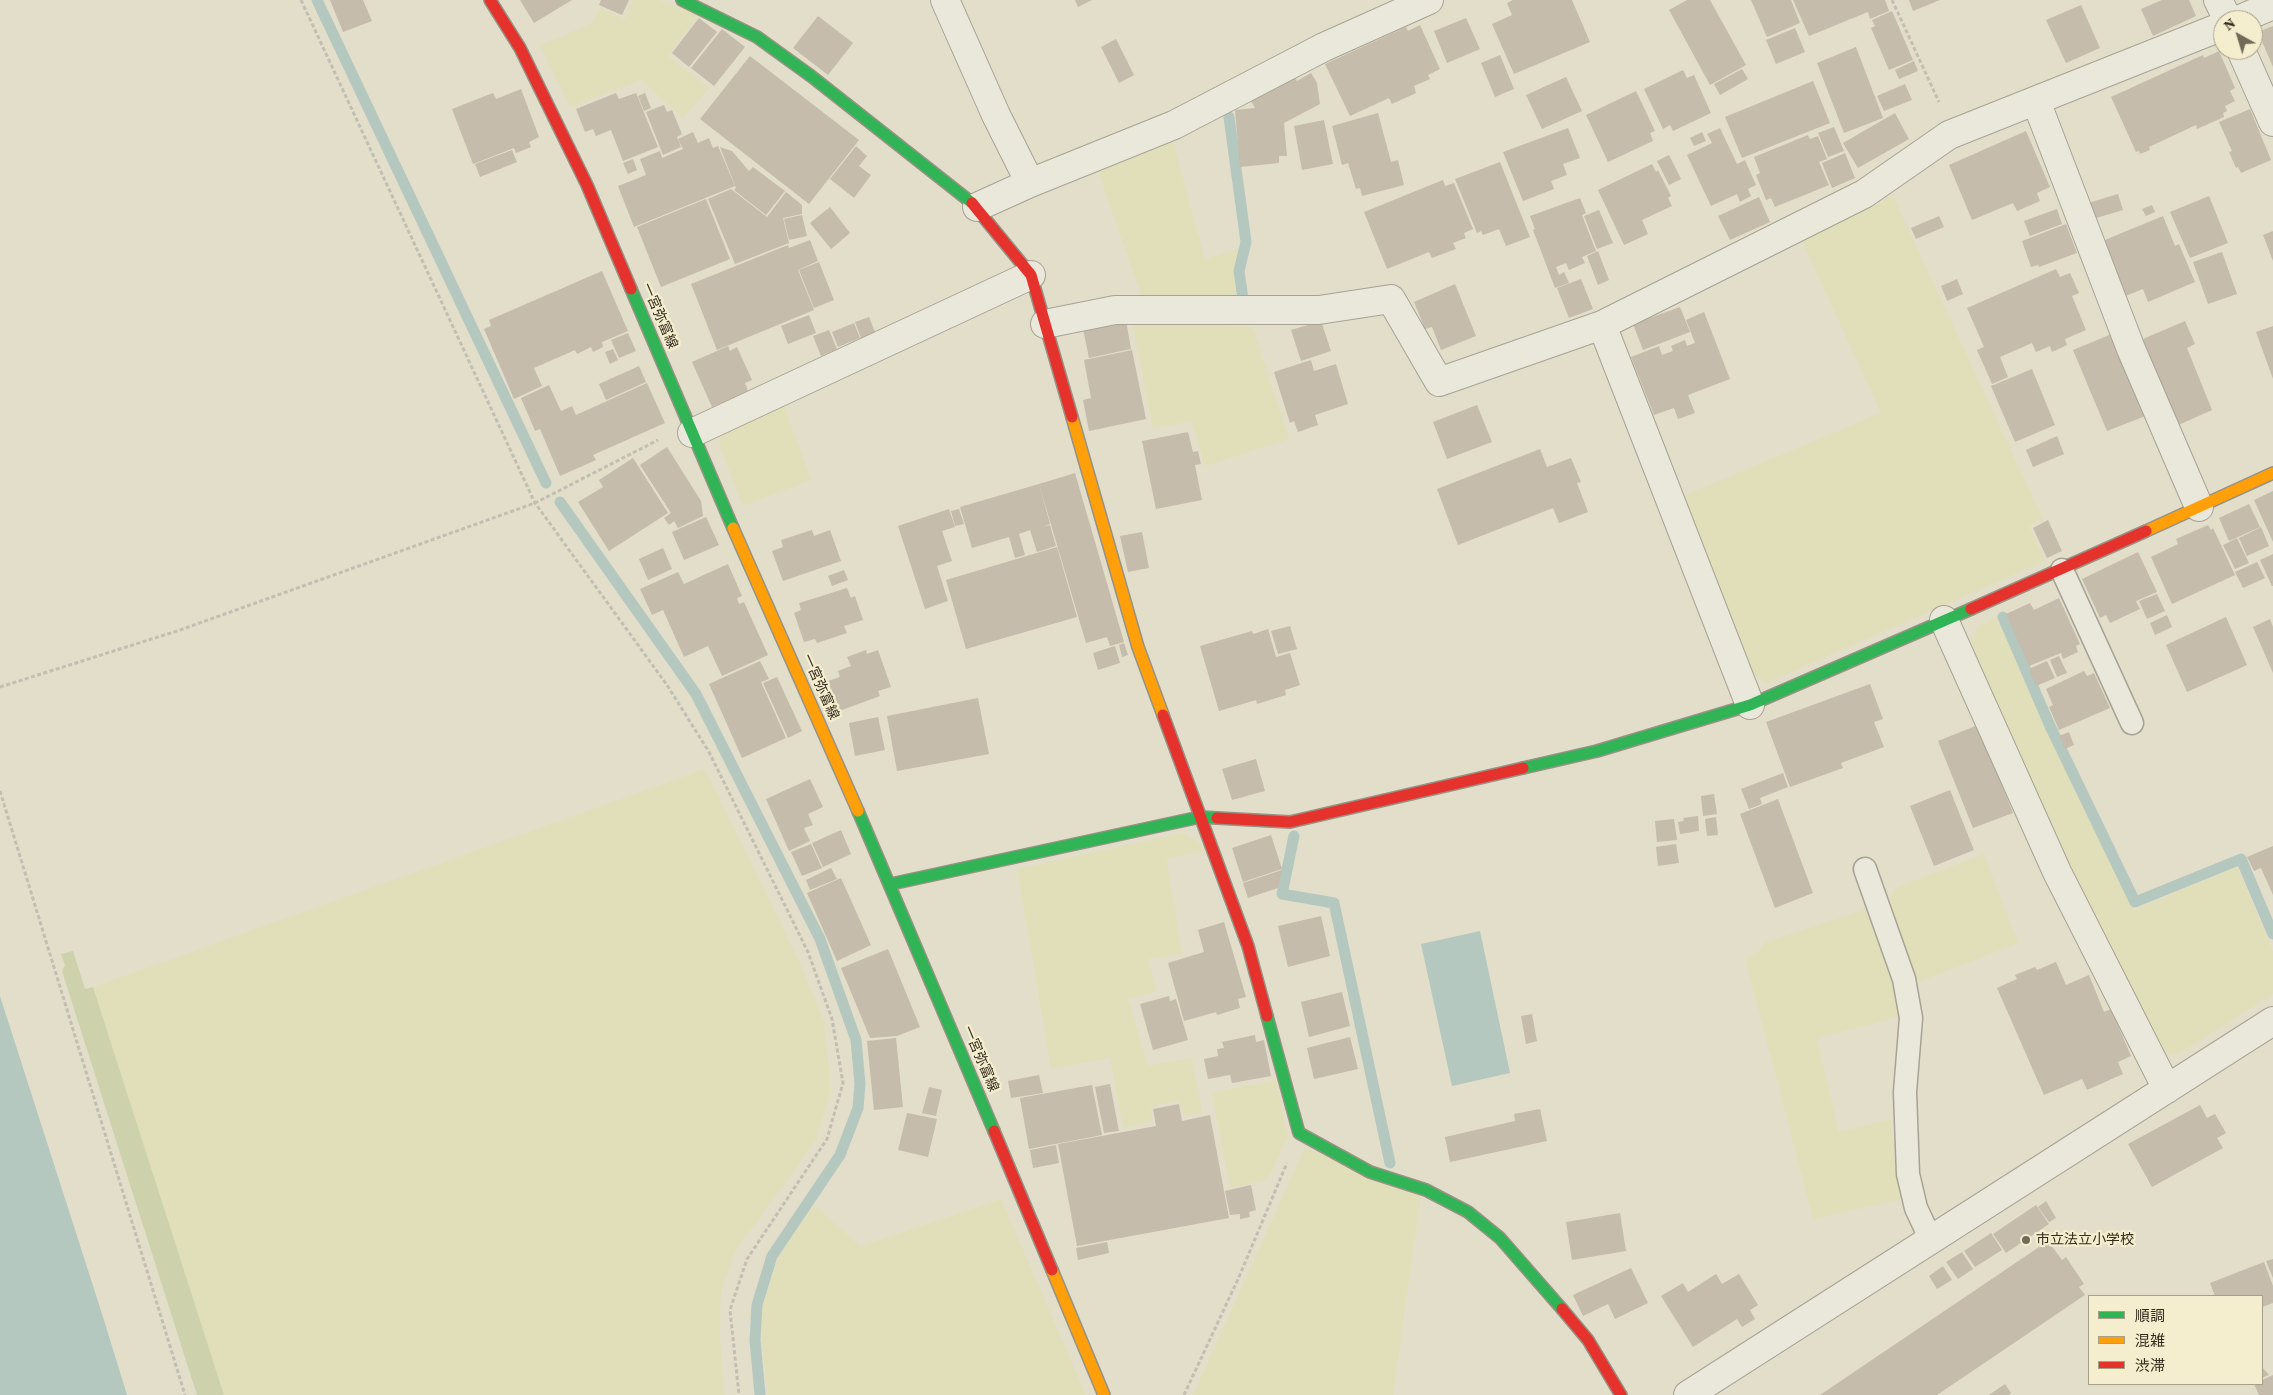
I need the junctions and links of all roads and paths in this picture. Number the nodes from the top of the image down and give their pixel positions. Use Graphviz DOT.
graph roads {
  1 [pos="301,0"];
  2 [pos="490,0"];
  3 [pos="682,0"];
  4 [pos="945,0"];
  5 [pos="1429,0"];
  6 [pos="1892,0"];
  7 [pos="2273,5"];
  8 [pos="2261,10"];
  9 [pos="2213,30"];
  10 [pos="2245,60"];
  11 [pos="2036,101"];
  12 [pos="2273,122"];
  13 [pos="1957,132"];
  14 [pos="1030,183"];
  15 [pos="977,207"];
  16 [pos="1031,275"];
  17 [pos="1045,324"];
  18 [pos="1602,325"];
  19 [pos="690,429"];
  20 [pos="2273,473"];
  21 [pos="535,503"];
  22 [pos="2198,507"];
  23 [pos="2062,570"];
  24 [pos="1944,620"];
  25 [pos="0,687"];
  26 [pos="1750,704"];
  27 [pos="2132,723"];
  28 [pos="0,791"];
  29 [pos="1200,817"];
  30 [pos="1865,869"];
  31 [pos="891,884"];
  32 [pos="2273,1021"];
  33 [pos="2167,1089"];
  34 [pos="1300,1133"];
  35 [pos="1931,1240"];
  36 [pos="185,1395"];
  37 [pos="739,1395"];
  38 [pos="1104,1395"];
  39 [pos="1184,1395"];
  40 [pos="1621,1395"];
  41 [pos="1688,1395"];
  1 -- 21 [label="path"];
  2 -- 19 [label="street, 一宮弥富線"];
  3 -- 15 [label="street"];
  4 -- 14 [label="street"];
  5 -- 14 [label="street"];
  6 -- 13 [label="path"];
  7 -- 8 [label="street"];
  9 -- 11 [label="street"];
  10 -- 12 [label="street"];
  11 -- 13 [label="street"];
  11 -- 22 [label="street"];
  13 -- 18 [label="street"];
  14 -- 15 [label="street"];
  15 -- 16 [label="street"];
  16 -- 17 [label="street"];
  16 -- 19 [label="street"];
  17 -- 18 [label="street"];
  17 -- 29 [label="street"];
  18 -- 26 [label="street"];
  19 -- 21 [label="path"];
  19 -- 31 [label="street, 一宮弥富線"];
  20 -- 22 [label="street"];
  21 -- 25 [label="path"];
  21 -- 37 [label="path"];
  22 -- 23 [label="street"];
  23 -- 24 [label="street"];
  23 -- 27 [label="lane"];
  24 -- 26 [label="street"];
  24 -- 33 [label="street"];
  26 -- 29 [label="street"];
  28 -- 36 [label="path"];
  29 -- 31 [label="street"];
  29 -- 34 [label="street"];
  30 -- 35 [label="lane"];
  31 -- 38 [label="street, 一宮弥富線"];
  32 -- 33 [label="street"];
  33 -- 35 [label="street"];
  34 -- 39 [label="path"];
  34 -- 40 [label="street"];
  35 -- 41 [label="street"];
}
